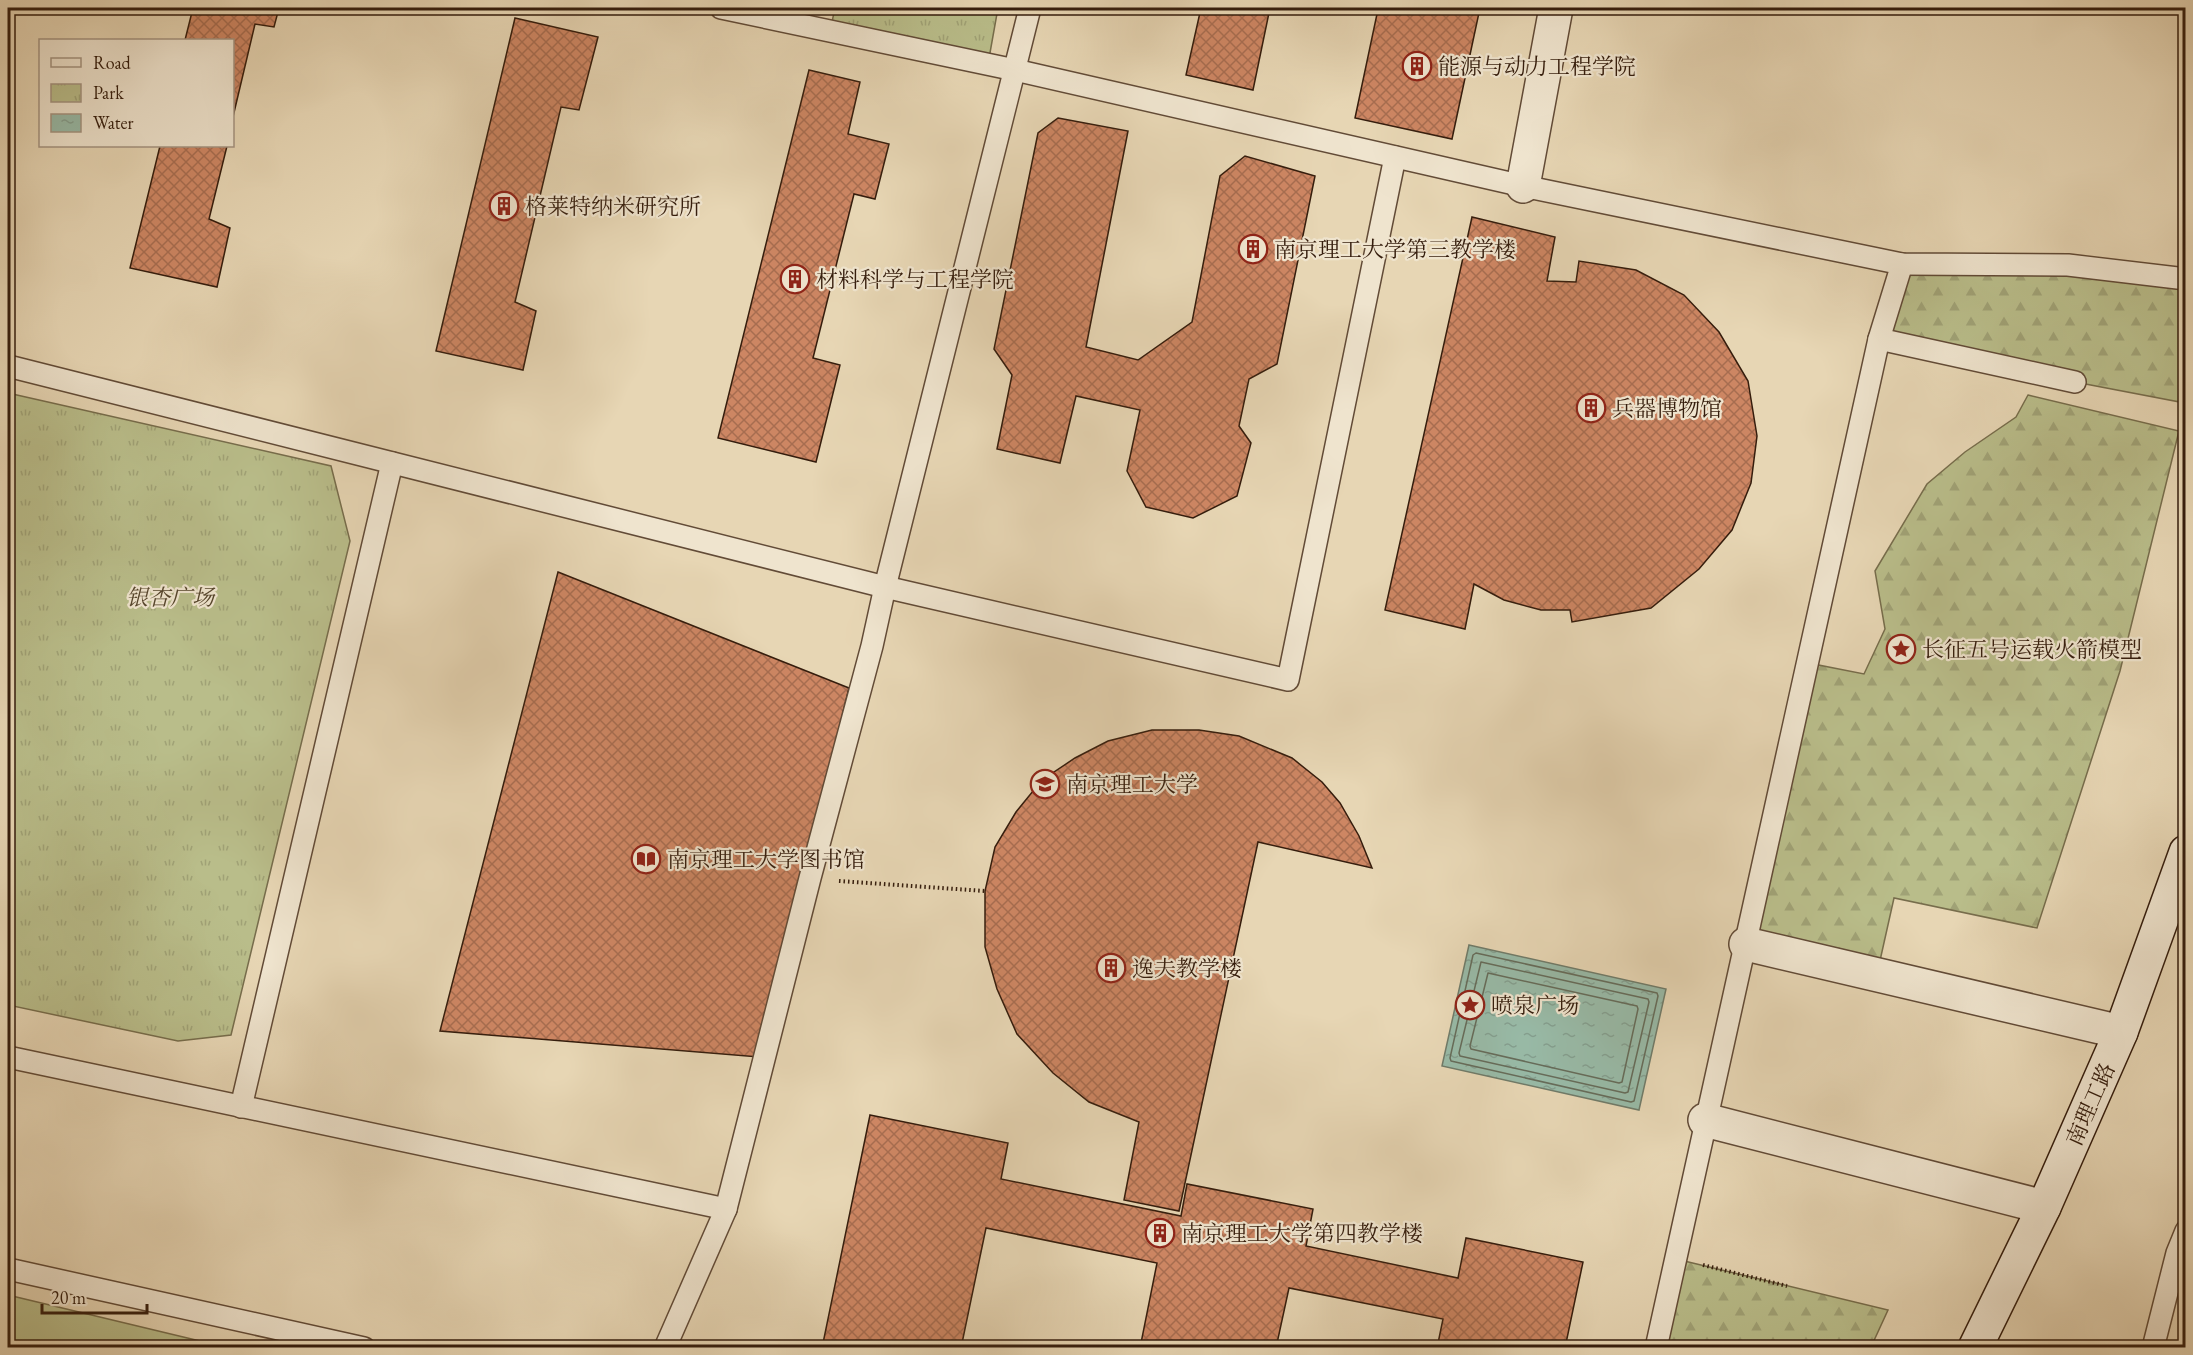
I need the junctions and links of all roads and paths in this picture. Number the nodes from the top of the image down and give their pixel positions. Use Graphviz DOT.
graph roads {
  1 [pos="721,8"];
  2 [pos="1030,8"];
  3 [pos="1556,8"];
  4 [pos="1015,70"];
  5 [pos="1395,157"];
  6 [pos="1523,186"];
  7 [pos="1902,264"];
  8 [pos="2186,279"];
  9 [pos="1880,339"];
  10 [pos="8,366"];
  11 [pos="2075,382"];
  12 [pos="392,463"];
  13 [pos="885,587"];
  14 [pos="2186,852"];
  15 [pos="810,878"];
  16 [pos="985,891"];
  17 [pos="1746,944"];
  18 [pos="2121,1032"];
  19 [pos="8,1057"];
  20 [pos="241,1107"];
  21 [pos="1705,1120"];
  22 [pos="2044,1207"];
  23 [pos="726,1209"];
  24 [pos="2186,1231"];
  25 [pos="1676,1258"];
  26 [pos="8,1269"];
  27 [pos="1787,1286"];
  28 [pos="364,1347"];
  29 [pos="665,1347"];
  30 [pos="1656,1347"];
  31 [pos="1974,1347"];
  32 [pos="2153,1347"];
  1 -- 4 [label="lane"];
  2 -- 4 [label="lane"];
  3 -- 6 [label="street"];
  4 -- 5 [label="lane"];
  4 -- 13 [label="lane"];
  5 -- 6 [label="lane"];
  5 -- 13 [label="lane"];
  6 -- 7 [label="lane"];
  7 -- 8 [label="lane"];
  7 -- 9 [label="lane"];
  9 -- 11 [label="lane"];
  9 -- 17 [label="lane"];
  10 -- 12 [label="lane"];
  12 -- 13 [label="lane"];
  12 -- 20 [label="lane"];
  13 -- 15 [label="lane"];
  14 -- 18 [label="street, 南理工路"];
  15 -- 16 [label="path"];
  15 -- 23 [label="lane"];
  17 -- 18 [label="street"];
  17 -- 21 [label="lane"];
  18 -- 22 [label="street, 南理工路"];
  19 -- 20 [label="lane"];
  20 -- 23 [label="lane"];
  21 -- 22 [label="street"];
  21 -- 25 [label="lane"];
  22 -- 31 [label="street, 南理工路"];
  23 -- 29 [label="lane"];
  24 -- 32 [label="lane"];
  25 -- 27 [label="path"];
  25 -- 30 [label="lane"];
  26 -- 28 [label="lane"];
}
